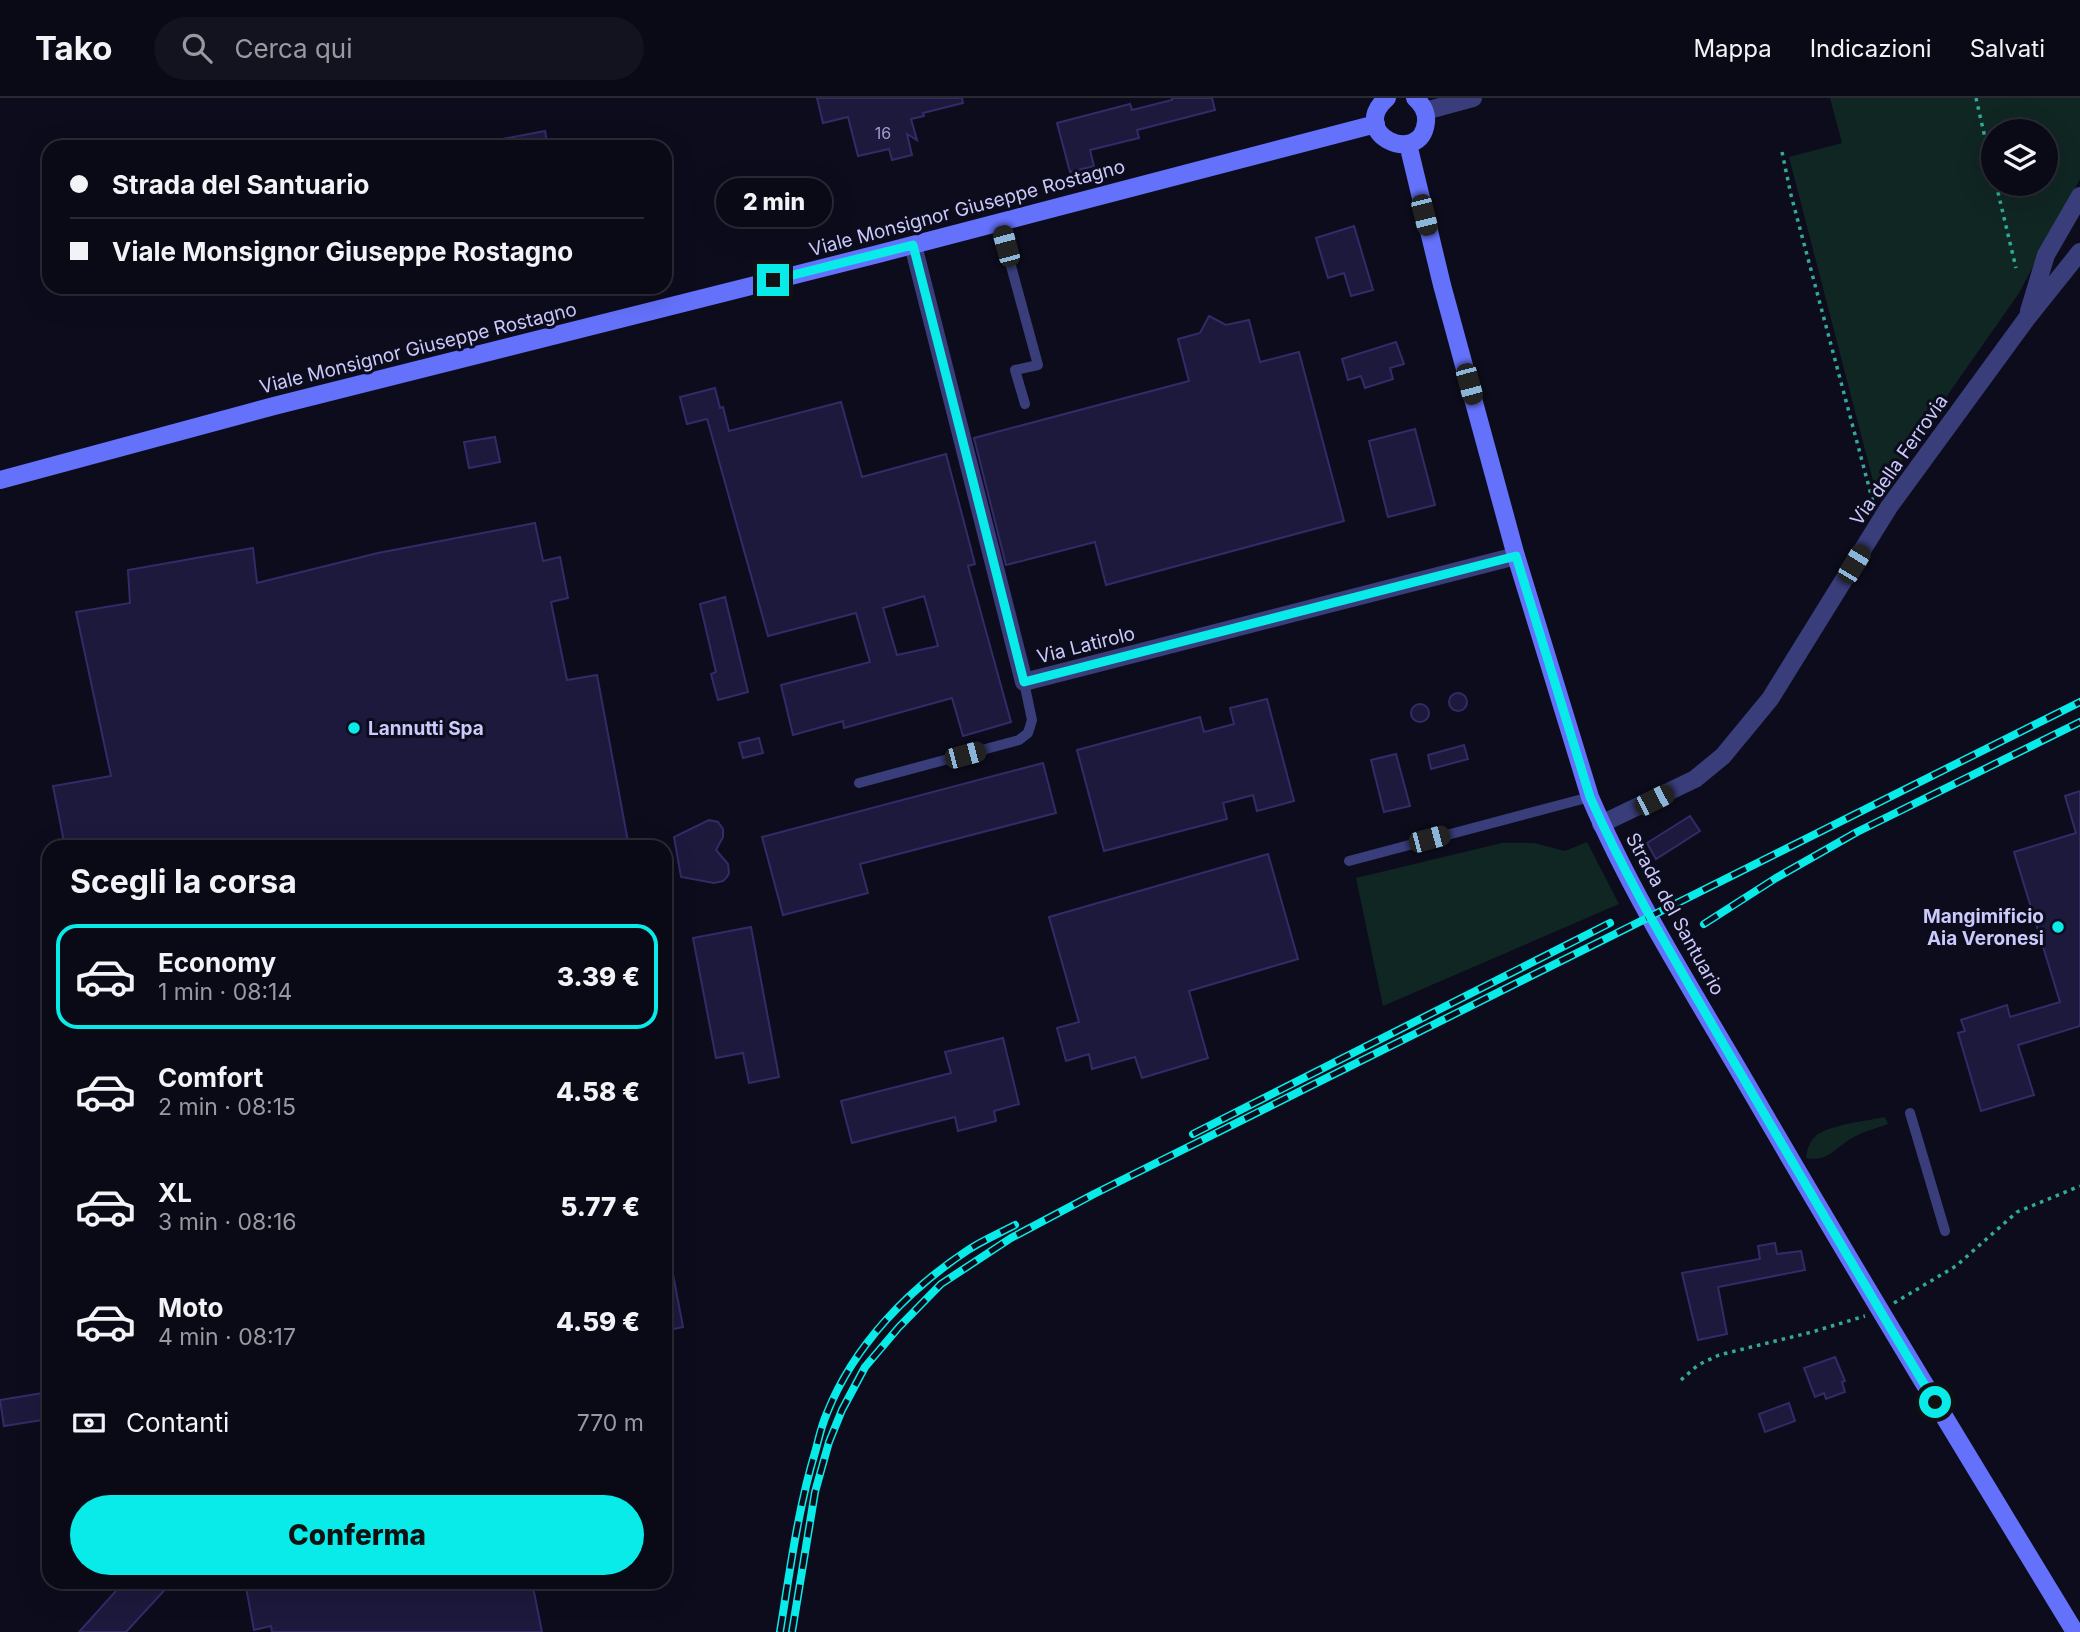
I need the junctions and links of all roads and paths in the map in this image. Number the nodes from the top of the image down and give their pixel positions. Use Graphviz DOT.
graph roads {
  1 [pos="1387,98"];
  2 [pos="1474,98"];
  3 [pos="1976,98"];
  4 [pos="1420,104"];
  5 [pos="1981,120"];
  6 [pos="1376,124"];
  7 [pos="1408,144"];
  8 [pos="1782,152"];
  9 [pos="1999,196"];
  10 [pos="2080,196"];
  11 [pos="999,222"];
  12 [pos="913,245"];
  13 [pos="2080,252"];
  14 [pos="2016,268"];
  15 [pos="2027,318"];
  16 [pos="1025,404"];
  17 [pos="0,480"];
  18 [pos="1881,519"];
  19 [pos="1516,556"];
  20 [pos="1024,682"];
  21 [pos="859,783"];
  22 [pos="1590,797"];
  23 [pos="1601,824"];
  24 [pos="1349,861"];
  25 [pos="1910,1113"];
  26 [pos="1945,1231"];
  27 [pos="2075,1632"];
  1 -- 6 [label="street"];
  2 -- 4 [label="street"];
  3 -- 5 [label="path"];
  4 -- 7 [label="street"];
  6 -- 7 [label="street"];
  6 -- 11 [label="street, Viale Monsignor Giuseppe Rostagno"];
  7 -- 19 [label="street, Strada del Santuario"];
  8 -- 18 [label="path"];
  9 -- 14 [label="path"];
  10 -- 15 [label="street, Via della Ferrovia"];
  11 -- 12 [label="street, Viale Monsignor Giuseppe Rostagno"];
  11 -- 16 [label="lane"];
  12 -- 17 [label="street, Viale Monsignor Giuseppe Rostagno"];
  12 -- 20 [label="street, Via Latirolo"];
  13 -- 15 [label="street, Via della Ferrovia"];
  15 -- 18 [label="street, Via della Ferrovia"];
  18 -- 23 [label="street, Via della Ferrovia"];
  19 -- 20 [label="street, Via Latirolo"];
  19 -- 22 [label="street, Strada del Santuario"];
  20 -- 21 [label="lane"];
  22 -- 23 [label="street, Strada del Santuario"];
  22 -- 24 [label="lane"];
  23 -- 27 [label="street, Strada del Santuario"];
  25 -- 26 [label="lane"];
}
